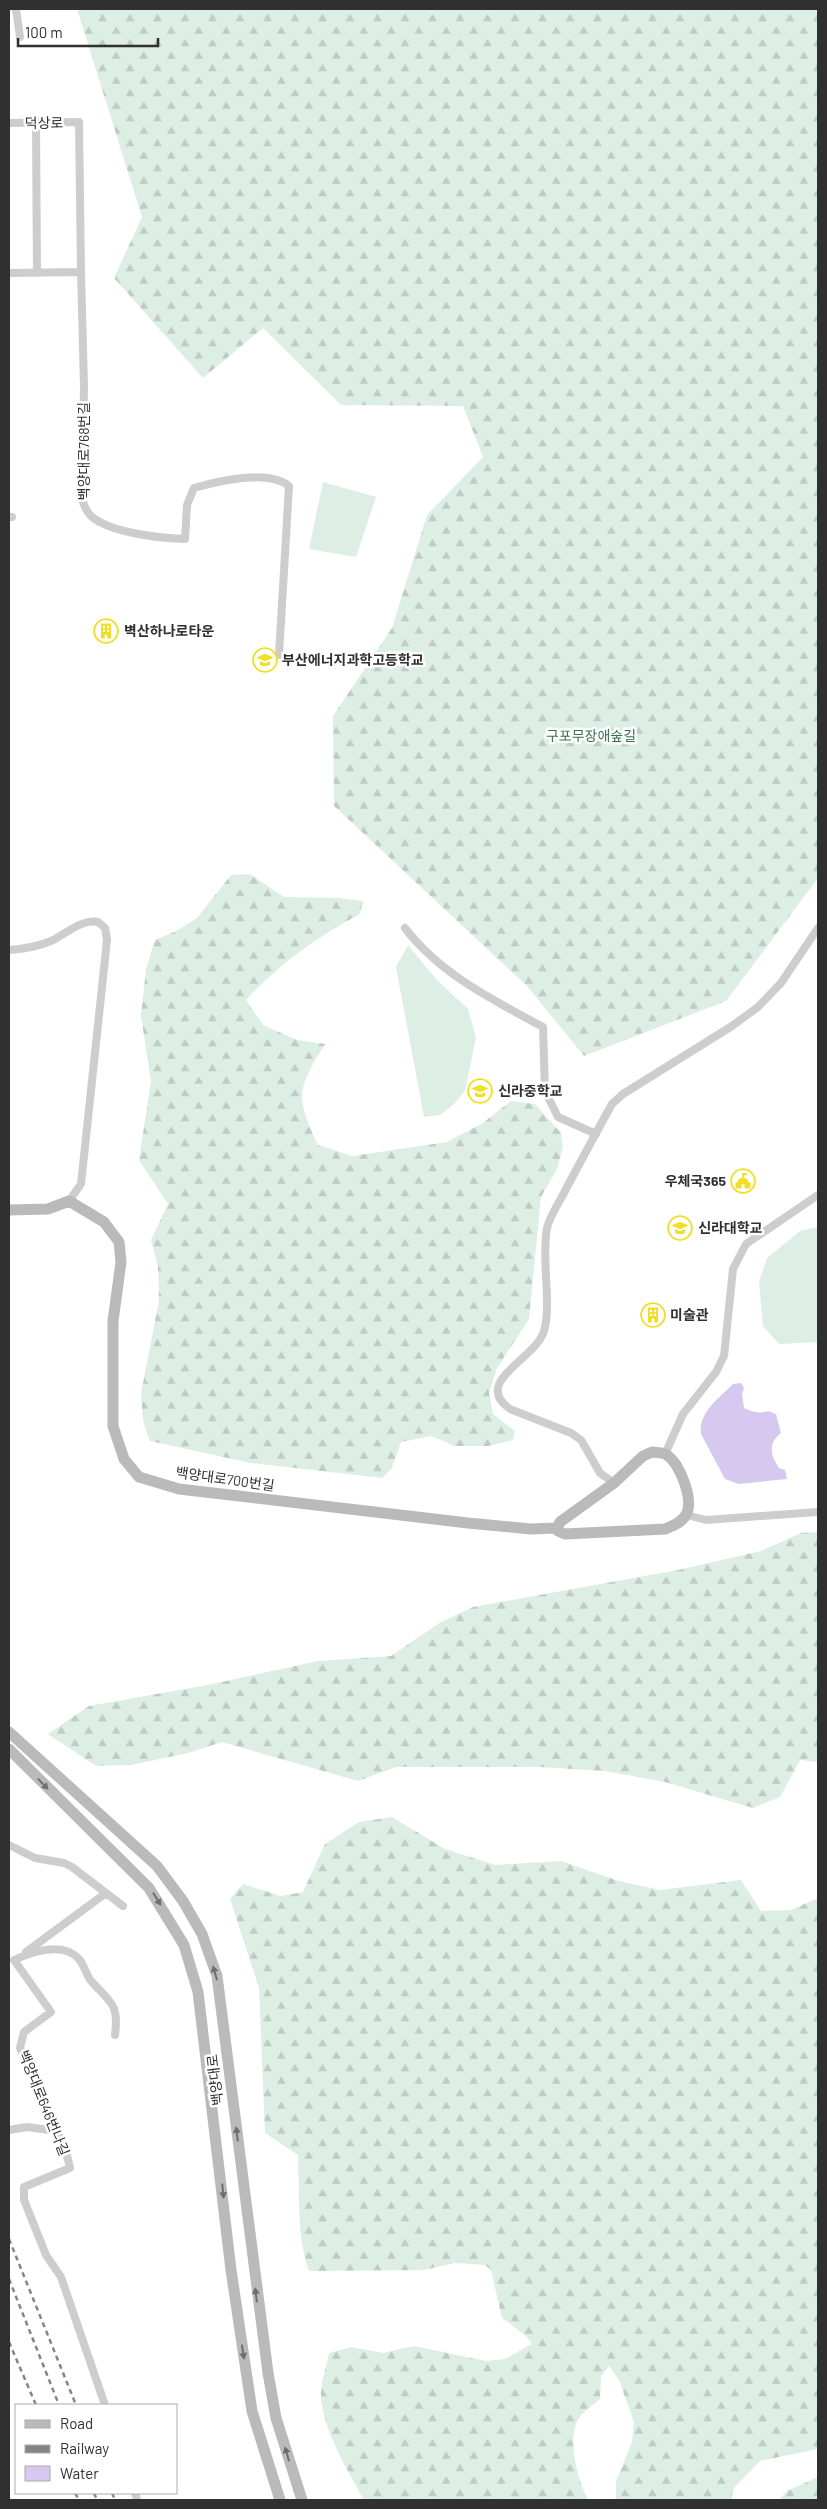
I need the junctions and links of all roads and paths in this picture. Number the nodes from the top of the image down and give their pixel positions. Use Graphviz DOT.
graph roads {
  1 [pos="16,9"];
  2 [pos="20,36"];
  3 [pos="79,122"];
  4 [pos="36,123"];
  5 [pos="9,124"];
  6 [pos="81,272"];
  7 [pos="9,273"];
  8 [pos="37,273"];
  9 [pos="279,655"];
  10 [pos="405,928"];
  11 [pos="818,928"];
  12 [pos="9,950"];
  13 [pos="596,1134"];
  14 [pos="818,1195"];
  15 [pos="69,1201"];
  16 [pos="9,1210"];
  17 [pos="665,1454"];
  18 [pos="614,1483"];
  19 [pos="818,1512"];
  20 [pos="686,1515"];
  21 [pos="557,1528"];
  22 [pos="9,1732"];
  23 [pos="9,1749"];
  24 [pos="9,1844"];
  25 [pos="106,1893"];
  26 [pos="123,1906"];
  27 [pos="14,1960"];
  28 [pos="9,1969"];
  29 [pos="115,2035"];
  30 [pos="9,2130"];
  31 [pos="57,2131"];
  32 [pos="105,2404"];
  33 [pos="280,2500"];
  34 [pos="302,2500"];
  1 -- 2 [label="street"];
  3 -- 4 [label="street, 덕상로"];
  3 -- 6 [label="street, 백양대로768번길"];
  4 -- 5 [label="street, 덕상로"];
  4 -- 8 [label="street"];
  6 -- 8 [label="street"];
  6 -- 9 [label="street, 백양대로768번길"];
  7 -- 8 [label="street"];
  10 -- 13 [label="street"];
  11 -- 13 [label="street"];
  12 -- 15 [label="street"];
  13 -- 18 [label="street"];
  14 -- 17 [label="street"];
  15 -- 16 [label="main road"];
  15 -- 21 [label="main road, 백양대로700번길"];
  17 -- 18 [label="main road"];
  17 -- 20 [label="main road"];
  18 -- 21 [label="main road"];
  19 -- 20 [label="street"];
  20 -- 21 [label="main road, 백양대로700번길"];
  34 -- 22 [label="main road, 백양대로, one-way"];
  23 -- 33 [label="main road, 백양대로, one-way"];
  24 -- 25 [label="street"];
  25 -- 26 [label="street"];
  25 -- 27 [label="street"];
  27 -- 28 [label="street"];
  27 -- 29 [label="street"];
  27 -- 31 [label="street, 백양대로646번나길"];
  30 -- 31 [label="street"];
  31 -- 32 [label="street, 백양대로646번나길"];
}
